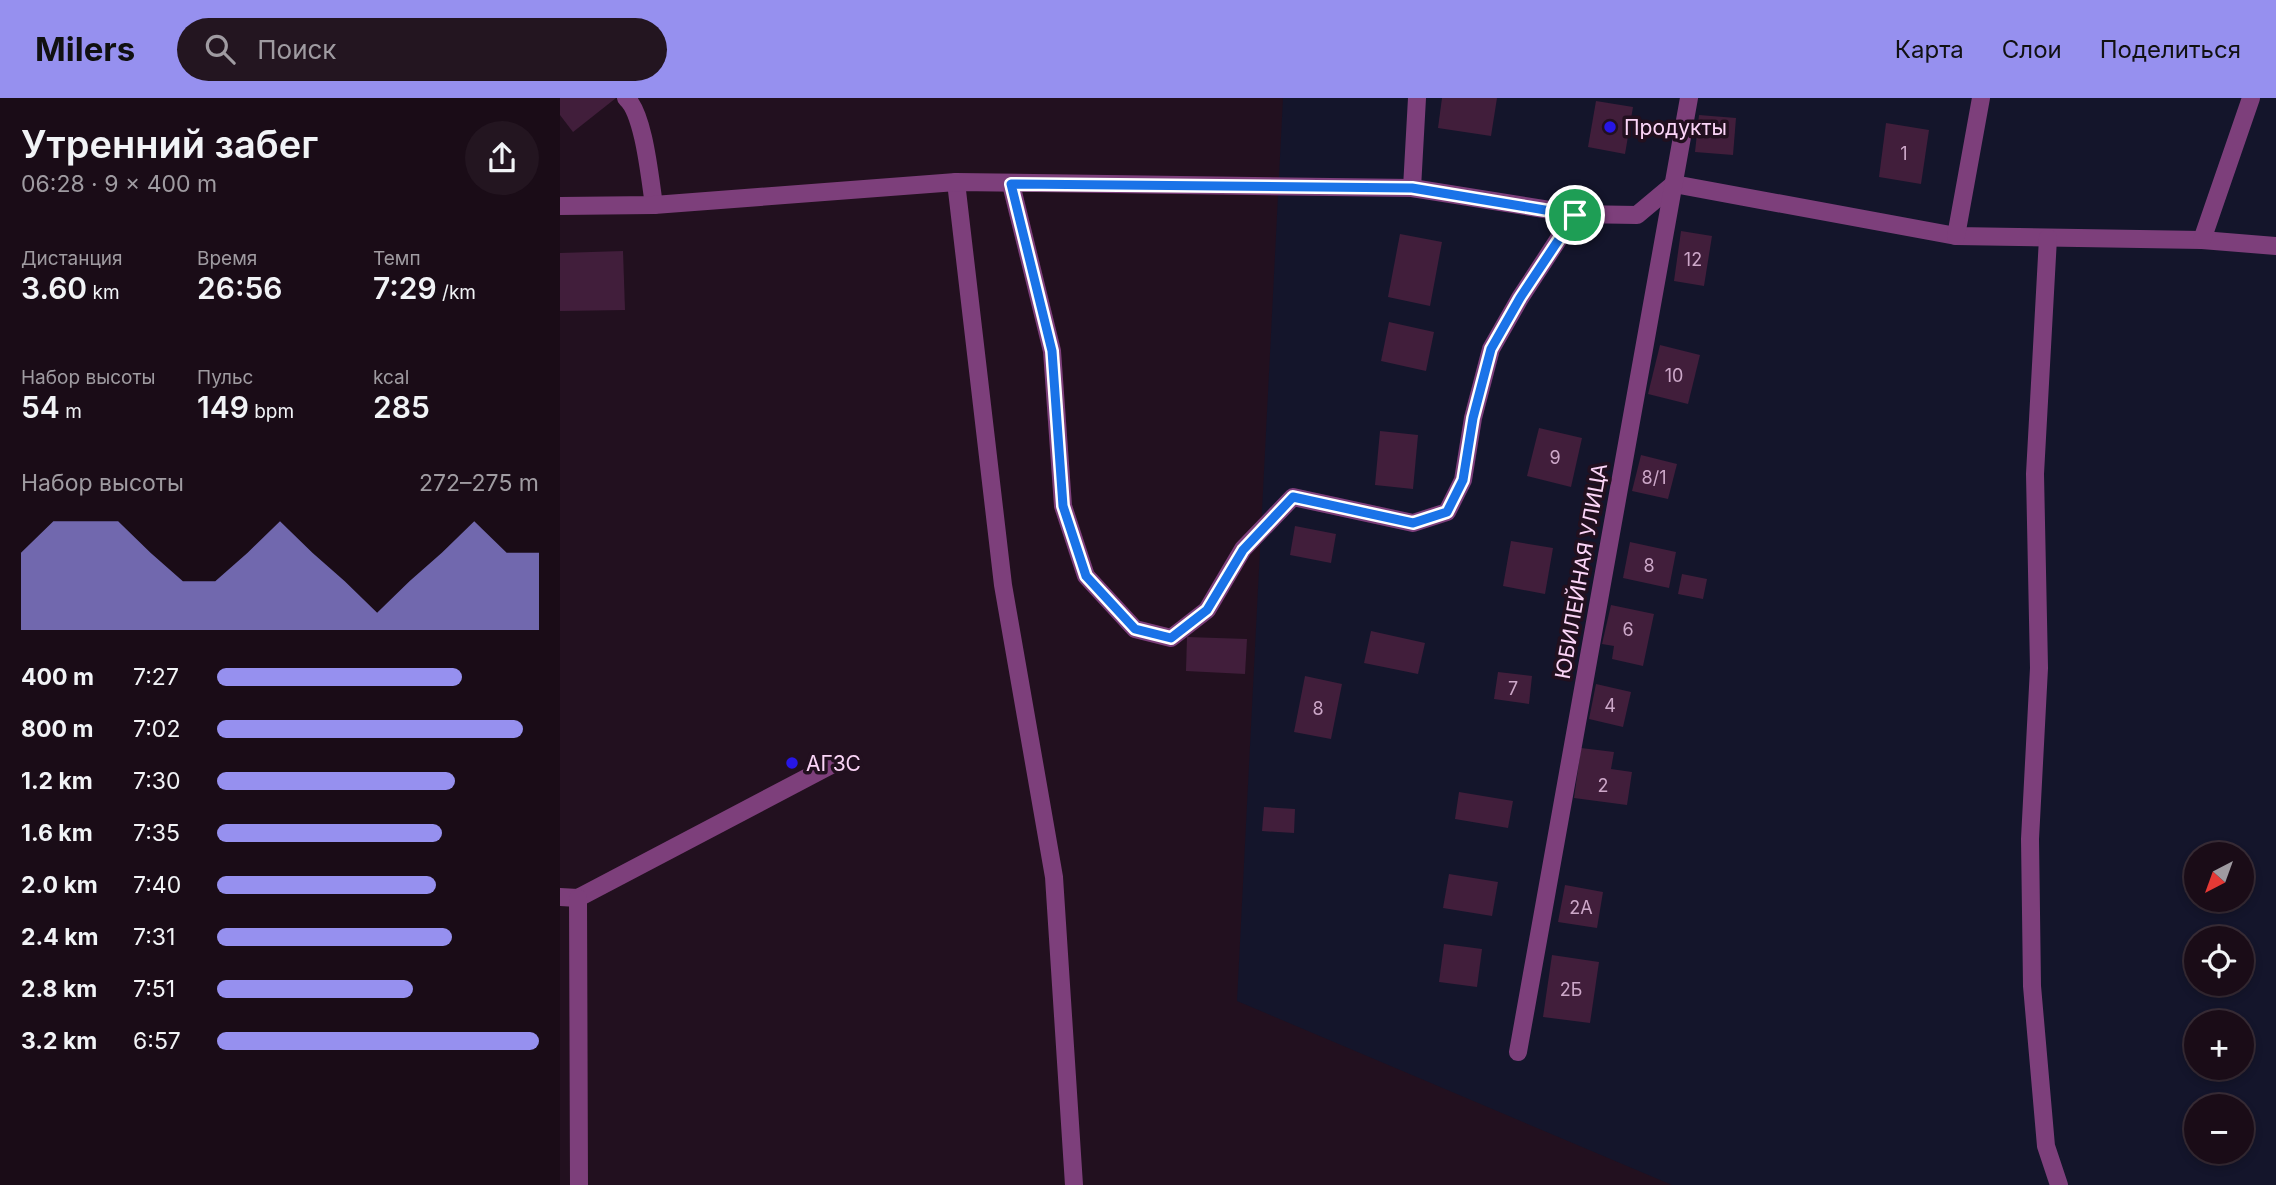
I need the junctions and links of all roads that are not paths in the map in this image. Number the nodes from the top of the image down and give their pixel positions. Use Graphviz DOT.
graph roads {
  1 [pos="626,98"];
  2 [pos="1417,98"];
  3 [pos="1689,98"];
  4 [pos="1981,98"];
  5 [pos="2251,98"];
  6 [pos="956,182"];
  7 [pos="1011,184"];
  8 [pos="1674,184"];
  9 [pos="1412,188"];
  10 [pos="654,205"];
  11 [pos="560,206"];
  12 [pos="1575,215"];
  13 [pos="1956,236"];
  14 [pos="2048,238"];
  15 [pos="2202,240"];
  16 [pos="2276,246"];
  17 [pos="831,765"];
  18 [pos="569,897"];
  19 [pos="1518,1052"];
  20 [pos="579,1185"];
  21 [pos="1074,1185"];
  22 [pos="2059,1185"];
  1 -- 10 [label="street"];
  2 -- 9 [label="street"];
  3 -- 8 [label="street, ЮБИЛЕЙНАЯ УЛИЦА"];
  4 -- 13 [label="street"];
  5 -- 15 [label="street"];
  6 -- 7 [label="street"];
  6 -- 10 [label="street"];
  6 -- 21 [label="street"];
  7 -- 9 [label="street"];
  7 -- 12 [label="street"];
  8 -- 12 [label="street"];
  8 -- 13 [label="street"];
  8 -- 19 [label="street, ЮБИЛЕЙНАЯ УЛИЦА"];
  9 -- 12 [label="street"];
  10 -- 11 [label="street"];
  13 -- 14 [label="street"];
  14 -- 15 [label="street"];
  14 -- 22 [label="street"];
  15 -- 16 [label="street"];
  17 -- 18 [label="street"];
  18 -- 20 [label="street"];
}
